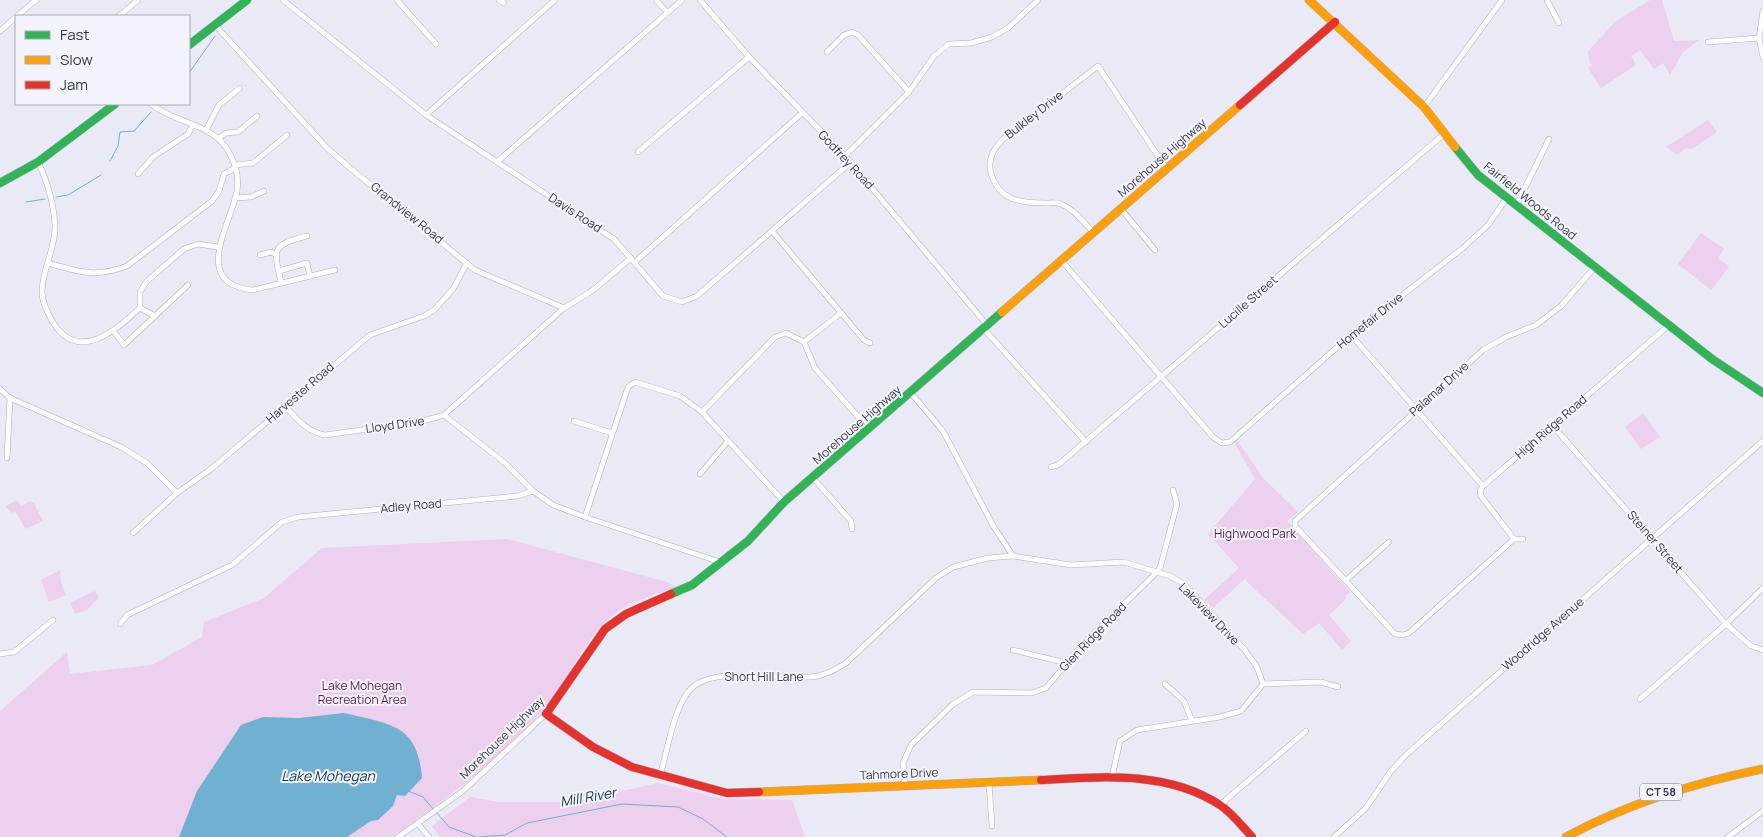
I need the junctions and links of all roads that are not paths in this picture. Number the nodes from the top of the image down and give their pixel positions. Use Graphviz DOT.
graph roads {
  1 [pos="36,0"];
  2 [pos="138,0"];
  3 [pos="247,0"];
  4 [pos="283,0"];
  5 [pos="398,0"];
  6 [pos="555,0"];
  7 [pos="656,0"];
  8 [pos="682,0"];
  9 [pos="700,0"];
  10 [pos="1038,0"];
  11 [pos="1309,0"];
  12 [pos="1502,0"];
  13 [pos="1547,0"];
  14 [pos="1763,11"];
  15 [pos="667,12"];
  16 [pos="17,15"];
  17 [pos="120,15"];
  18 [pos="15,17"];
  19 [pos="1335,22"];
  20 [pos="1559,23"];
  21 [pos="215,25"];
  22 [pos="0,31"];
  23 [pos="1759,38"];
  24 [pos="1708,42"];
  25 [pos="436,44"];
  26 [pos="190,45"];
  27 [pos="827,52"];
  28 [pos="749,56"];
  29 [pos="1763,57"];
  30 [pos="240,88"];
  31 [pos="910,92"];
  32 [pos="114,105"];
  33 [pos="153,105"];
  34 [pos="1424,107"];
  35 [pos="802,113"];
  36 [pos="426,115"];
  37 [pos="257,116"];
  38 [pos="193,125"];
  39 [pos="206,130"];
  40 [pos="1444,134"];
  41 [pos="287,135"];
  42 [pos="219,138"];
  43 [pos="1548,139"];
  44 [pos="638,152"];
  45 [pos="845,156"];
  46 [pos="498,161"];
  47 [pos="38,162"];
  48 [pos="851,162"];
  49 [pos="235,166"];
  50 [pos="1166,168"];
  51 [pos="138,174"];
  52 [pos="0,183"];
  53 [pos="264,191"];
  54 [pos="235,198"];
  55 [pos="1506,199"];
  56 [pos="1516,206"];
  57 [pos="1120,210"];
  58 [pos="772,231"];
  59 [pos="1093,232"];
  60 [pos="307,236"];
  61 [pos="218,247"];
  62 [pos="1155,250"];
  63 [pos="260,254"];
  64 [pos="276,254"];
  65 [pos="633,260"];
  66 [pos="1061,260"];
  67 [pos="467,263"];
  68 [pos="48,264"];
  69 [pos="1595,267"];
  70 [pos="335,270"];
  71 [pos="279,271"];
  72 [pos="310,276"];
  73 [pos="282,283"];
  74 [pos="188,285"];
  75 [pos="140,308"];
  76 [pos="564,308"];
  77 [pos="841,313"];
  78 [pos="155,316"];
  79 [pos="1669,325"];
  80 [pos="985,327"];
  81 [pos="114,332"];
  82 [pos="1351,335"];
  83 [pos="804,342"];
  84 [pos="870,343"];
  85 [pos="1162,378"];
  86 [pos="0,390"];
  87 [pos="911,393"];
  88 [pos="1763,393"];
  89 [pos="10,398"];
  90 [pos="285,406"];
  91 [pos="1416,409"];
  92 [pos="702,412"];
  93 [pos="444,415"];
  94 [pos="574,420"];
  95 [pos="1553,426"];
  96 [pos="869,429"];
  97 [pos="612,433"];
  98 [pos="728,441"];
  99 [pos="1763,441"];
  100 [pos="1086,442"];
  101 [pos="7,458"];
  102 [pos="1051,467"];
  103 [pos="700,474"];
  104 [pos="813,478"];
  105 [pos="1483,486"];
  106 [pos="1173,490"];
  107 [pos="533,491"];
  108 [pos="177,493"];
  109 [pos="784,502"];
  110 [pos="584,517"];
  111 [pos="852,529"];
  112 [pos="133,533"];
  113 [pos="1652,538"];
  114 [pos="1514,539"];
  115 [pos="1524,539"];
  116 [pos="1389,542"];
  117 [pos="1013,556"];
  118 [pos="720,562"];
  119 [pos="1157,572"];
  120 [pos="1346,580"];
  121 [pos="1763,588"];
  122 [pos="53,620"];
  123 [pos="120,624"];
  124 [pos="1726,624"];
  125 [pos="1013,650"];
  126 [pos="1763,650"];
  127 [pos="0,654"];
  128 [pos="1066,662"];
  129 [pos="1165,684"];
  130 [pos="1264,684"];
  131 [pos="1338,687"];
  132 [pos="1640,698"];
  133 [pos="546,714"];
  134 [pos="1192,721"];
  135 [pos="1306,731"];
  136 [pos="1763,769"];
  137 [pos="660,776"];
  138 [pos="1112,777"];
  139 [pos="989,783"];
  140 [pos="906,785"];
  141 [pos="1220,805"];
  142 [pos="1763,811"];
  143 [pos="418,824"];
  144 [pos="992,826"];
  145 [pos="398,837"];
  146 [pos="429,837"];
  147 [pos="1252,837"];
  148 [pos="1334,837"];
  149 [pos="1566,837"];
  150 [pos="1728,837"];
  1 -- 16 [label="street"];
  2 -- 17 [label="street"];
  3 -- 21 [label="street"];
  4 -- 36 [label="street, Davis Road"];
  5 -- 25 [label="street"];
  6 -- 36 [label="street"];
  7 -- 15 [label="street"];
  8 -- 15 [label="street"];
  9 -- 28 [label="street, Godfrey Road"];
  10 -- 31 [label="street"];
  11 -- 19 [label="street, Fairfield Woods Road"];
  12 -- 34 [label="street"];
  13 -- 20 [label="street"];
  14 -- 23 [label="street"];
  15 -- 46 [label="street"];
  18 -- 22 [label="street"];
  19 -- 34 [label="street, Fairfield Woods Road"];
  19 -- 50 [label="street, Morehouse Highway"];
  21 -- 26 [label="street"];
  21 -- 67 [label="street, Grandview Road"];
  23 -- 24 [label="street"];
  23 -- 29 [label="street"];
  27 -- 31 [label="street"];
  28 -- 35 [label="street, Godfrey Road"];
  28 -- 44 [label="street"];
  30 -- 39 [label="street"];
  31 -- 45 [label="street"];
  32 -- 47 [label="street"];
  33 -- 38 [label="street"];
  34 -- 40 [label="street, Fairfield Woods Road"];
  35 -- 45 [label="street, Godfrey Road"];
  35 -- 65 [label="street"];
  36 -- 46 [label="street, Davis Road"];
  37 -- 42 [label="street"];
  38 -- 39 [label="street"];
  38 -- 51 [label="street"];
  39 -- 42 [label="street"];
  40 -- 55 [label="street, Fairfield Woods Road"];
  40 -- 85 [label="street, Lucille Street"];
  41 -- 49 [label="street"];
  42 -- 49 [label="street"];
  43 -- 56 [label="street"];
  45 -- 48 [label="street, Godfrey Road"];
  46 -- 65 [label="street, Davis Road"];
  47 -- 52 [label="street"];
  47 -- 68 [label="street"];
  48 -- 58 [label="street, Davis Road"];
  48 -- 80 [label="street, Godfrey Road"];
  49 -- 54 [label="street"];
  49 -- 68 [label="street"];
  50 -- 57 [label="street, Morehouse Highway"];
  50 -- 59 [label="street, Bulkley Drive"];
  53 -- 54 [label="street"];
  54 -- 61 [label="street"];
  55 -- 56 [label="street, Fairfield Woods Road"];
  55 -- 82 [label="street, Homefair Drive"];
  56 -- 69 [label="street, Fairfield Woods Road"];
  57 -- 59 [label="street, Morehouse Highway"];
  57 -- 62 [label="street"];
  58 -- 65 [label="street, Davis Road"];
  58 -- 77 [label="street"];
  59 -- 66 [label="street, Morehouse Highway"];
  60 -- 64 [label="street"];
  61 -- 73 [label="street"];
  61 -- 75 [label="street"];
  63 -- 64 [label="street"];
  64 -- 71 [label="street"];
  65 -- 76 [label="street"];
  66 -- 80 [label="street, Morehouse Highway"];
  66 -- 85 [label="street"];
  67 -- 76 [label="street, Grandview Road"];
  67 -- 90 [label="street, Harvester Road"];
  68 -- 81 [label="street"];
  69 -- 79 [label="street, Fairfield Woods Road"];
  69 -- 91 [label="street, Palamar Drive"];
  70 -- 72 [label="street"];
  71 -- 72 [label="street"];
  71 -- 73 [label="street"];
  72 -- 73 [label="street"];
  74 -- 78 [label="street"];
  75 -- 78 [label="street"];
  75 -- 81 [label="street"];
  76 -- 93 [label="street, Lloyd Drive"];
  77 -- 83 [label="street"];
  77 -- 84 [label="street"];
  78 -- 81 [label="street"];
  79 -- 88 [label="street, Fairfield Woods Road"];
  79 -- 95 [label="street, High Ridge Road"];
  80 -- 87 [label="street, Morehouse Highway"];
  80 -- 100 [label="street, Godfrey Road"];
  82 -- 85 [label="street, Homefair Drive"];
  82 -- 91 [label="street"];
  83 -- 92 [label="street"];
  83 -- 96 [label="street"];
  85 -- 100 [label="street, Lucille Street"];
  86 -- 89 [label="street"];
  87 -- 96 [label="street, Morehouse Highway"];
  87 -- 117 [label="street"];
  89 -- 101 [label="street"];
  89 -- 108 [label="street"];
  90 -- 93 [label="street, Lloyd Drive"];
  90 -- 108 [label="street, Harvester Road"];
  91 -- 105 [label="street"];
  91 -- 120 [label="street, Palamar Drive"];
  92 -- 97 [label="street"];
  92 -- 98 [label="street"];
  93 -- 107 [label="street"];
  94 -- 97 [label="street"];
  95 -- 105 [label="street, High Ridge Road"];
  95 -- 113 [label="street, Steiner Street"];
  96 -- 104 [label="street, Morehouse Highway"];
  97 -- 110 [label="street"];
  98 -- 103 [label="street"];
  98 -- 109 [label="street"];
  99 -- 113 [label="street, Woodridge Avenue"];
  100 -- 102 [label="street, Lucille Street"];
  104 -- 109 [label="street, Morehouse Highway"];
  104 -- 111 [label="street"];
  105 -- 114 [label="street"];
  106 -- 119 [label="street, Glen Ridge Road"];
  107 -- 110 [label="street"];
  107 -- 123 [label="street, Adley Road"];
  108 -- 112 [label="street, Harvester Road"];
  109 -- 118 [label="street, Morehouse Highway"];
  110 -- 118 [label="street"];
  113 -- 124 [label="street, Steiner Street"];
  113 -- 148 [label="street, Woodridge Avenue"];
  114 -- 115 [label="street"];
  114 -- 120 [label="street"];
  116 -- 120 [label="street"];
  117 -- 119 [label="street, Lakeview Drive"];
  117 -- 137 [label="street, Short Hill Lane"];
  118 -- 133 [label="street, Morehouse Highway"];
  119 -- 128 [label="street, Glen Ridge Road"];
  119 -- 130 [label="street, Lakeview Drive"];
  121 -- 124 [label="street"];
  122 -- 127 [label="street"];
  124 -- 126 [label="street, Steiner Street"];
  124 -- 132 [label="street"];
  125 -- 128 [label="street"];
  128 -- 140 [label="street, Glen Ridge Road"];
  129 -- 134 [label="street"];
  130 -- 131 [label="street"];
  130 -- 134 [label="street"];
  133 -- 137 [label="street, Tahmore Drive"];
  133 -- 143 [label="street, Morehouse Highway"];
  134 -- 138 [label="street"];
  135 -- 141 [label="street"];
  136 -- 149 [label="street, CT 58"];
  137 -- 140 [label="street, Tahmore Drive"];
  138 -- 139 [label="street, Tahmore Drive"];
  138 -- 141 [label="street, Tahmore Drive"];
  139 -- 140 [label="street, Tahmore Drive"];
  139 -- 144 [label="street"];
  141 -- 147 [label="street, Tahmore Drive"];
  142 -- 150 [label="street"];
  143 -- 145 [label="street, Morehouse Highway"];
  143 -- 146 [label="street"];
}
